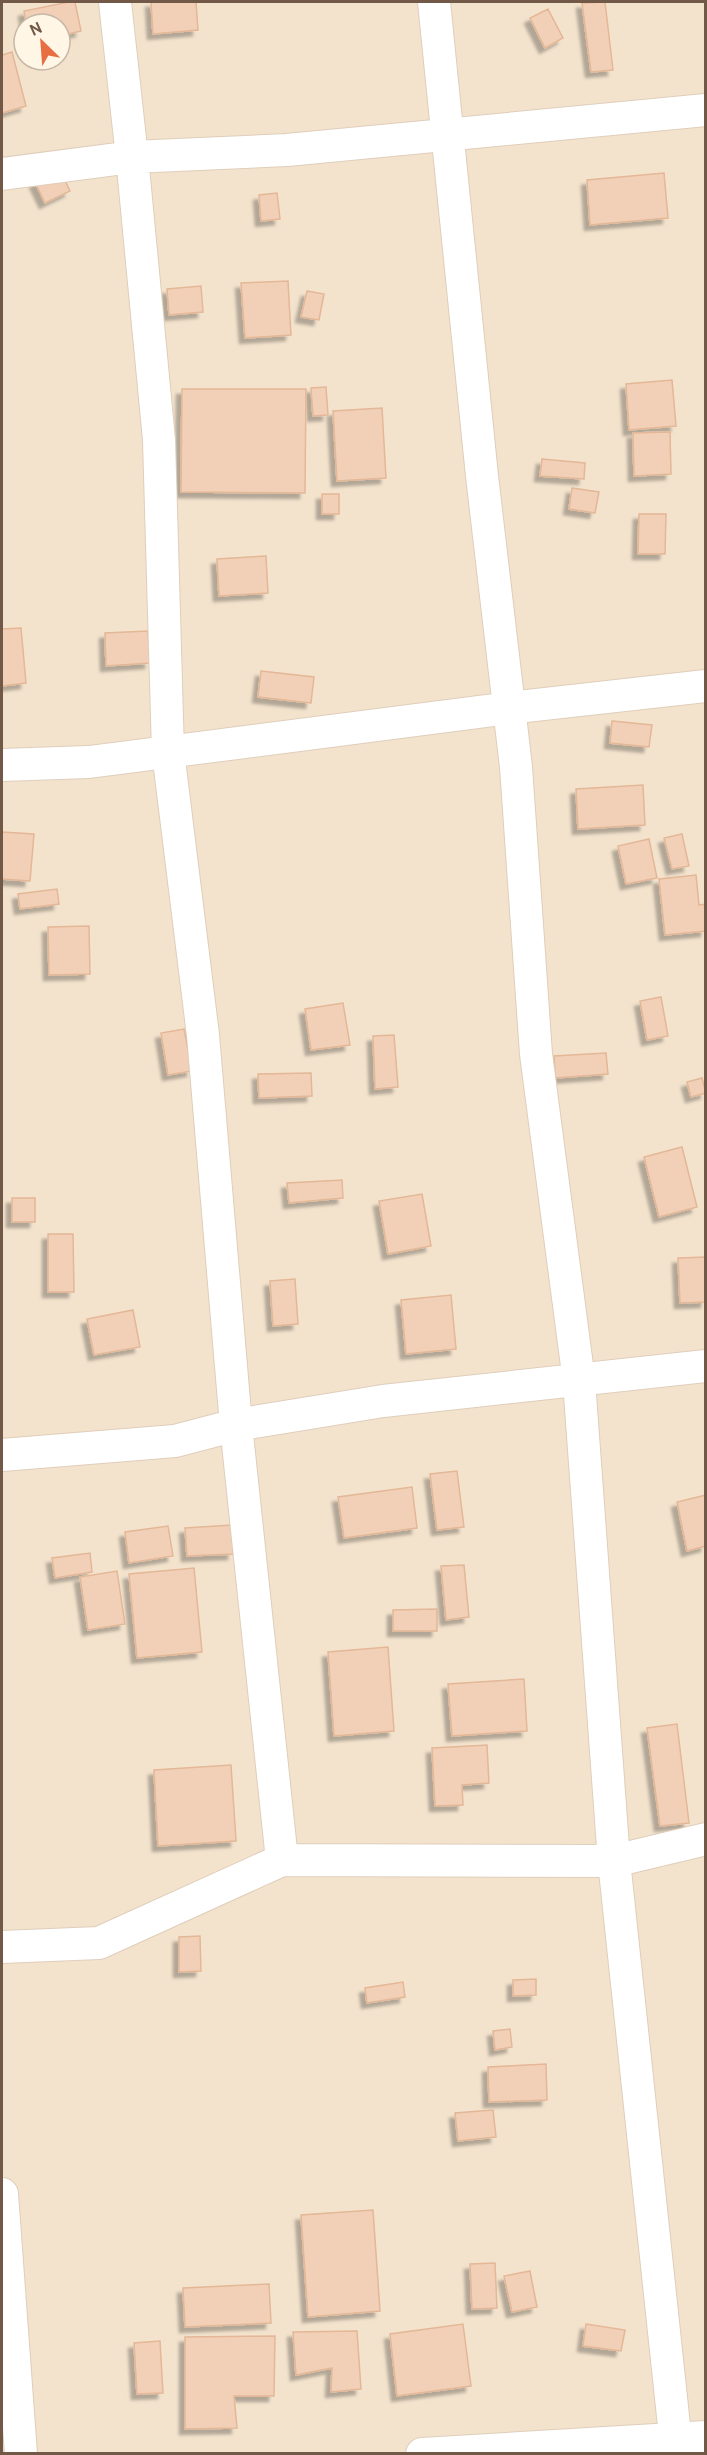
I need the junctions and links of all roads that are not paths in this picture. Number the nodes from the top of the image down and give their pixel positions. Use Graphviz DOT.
graph roads {
  1 [pos="115,2"];
  2 [pos="434,2"];
  3 [pos="705,110"];
  4 [pos="448,136"];
  5 [pos="132,157"];
  6 [pos="2,174"];
  7 [pos="705,686"];
  8 [pos="509,708"];
  9 [pos="168,752"];
  10 [pos="2,765"];
  11 [pos="705,1366"];
  12 [pos="579,1381"];
  13 [pos="236,1425"];
  14 [pos="2,1455"];
  15 [pos="705,1839"];
  16 [pos="282,1860"];
  17 [pos="614,1861"];
  18 [pos="2,1947"];
  19 [pos="2,2194"];
  20 [pos="686,2443"];
  21 [pos="21,2454"];
  22 [pos="422,2454"];
  1 -- 5 [label="street"];
  2 -- 4 [label="street"];
  3 -- 4 [label="street"];
  4 -- 5 [label="street"];
  4 -- 8 [label="street"];
  5 -- 6 [label="street"];
  5 -- 9 [label="street"];
  7 -- 8 [label="street"];
  8 -- 9 [label="street"];
  8 -- 12 [label="street"];
  9 -- 10 [label="street"];
  9 -- 13 [label="street"];
  11 -- 12 [label="street"];
  12 -- 13 [label="street"];
  12 -- 17 [label="street"];
  13 -- 14 [label="street"];
  13 -- 16 [label="street"];
  15 -- 17 [label="street"];
  16 -- 17 [label="street"];
  16 -- 18 [label="street"];
  17 -- 20 [label="street"];
  19 -- 21 [label="street"];
  20 -- 22 [label="street"];
}
